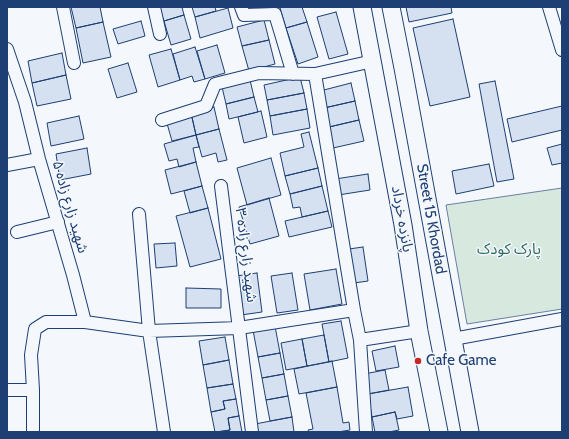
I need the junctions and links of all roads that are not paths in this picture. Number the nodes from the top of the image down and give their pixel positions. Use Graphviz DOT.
graph roads {
  1 [pos="63,7"];
  2 [pos="154,7"];
  3 [pos="241,7"];
  4 [pos="362,7"];
  5 [pos="391,7"];
  6 [pos="554,11"];
  7 [pos="160,34"];
  8 [pos="7,49"];
  9 [pos="562,50"];
  10 [pos="373,61"];
  11 [pos="74,63"];
  12 [pos="293,74"];
  13 [pos="315,74"];
  14 [pos="162,120"];
  15 [pos="39,159"];
  16 [pos="7,165"];
  17 [pos="221,186"];
  18 [pos="139,214"];
  19 [pos="58,222"];
  20 [pos="17,232"];
  21 [pos="354,310"];
  22 [pos="562,319"];
  23 [pos="85,322"];
  24 [pos="239,328"];
  25 [pos="419,330"];
  26 [pos="150,331"];
  27 [pos="453,339"];
  28 [pos="360,340"];
  29 [pos="7,390"];
  30 [pos="33,390"];
  31 [pos="33,432"];
  32 [pos="164,432"];
  33 [pos="252,432"];
  34 [pos="366,432"];
  35 [pos="439,432"];
  36 [pos="470,432"];
  1 -- 11 [label="street"];
  2 -- 7 [label="street"];
  3 -- 12 [label="street"];
  4 -- 10 [label="main road, پانزده خرداد"];
  5 -- 27 [label="main road, Street 15 Khordad"];
  6 -- 9 [label="street"];
  8 -- 15 [label="street, شهید زارع زاده ۵"];
  10 -- 13 [label="street"];
  10 -- 25 [label="main road, پانزده خرداد"];
  12 -- 13 [label="street"];
  12 -- 14 [label="street"];
  13 -- 21 [label="street"];
  15 -- 16 [label="street"];
  15 -- 19 [label="street, شهید زارع زاده ۵"];
  17 -- 24 [label="street, شهید زارع زاده ۳"];
  18 -- 26 [label="street"];
  19 -- 20 [label="street"];
  19 -- 23 [label="street, شهید زارع زاده ۵"];
  21 -- 24 [label="street"];
  21 -- 28 [label="street"];
  22 -- 27 [label="street"];
  23 -- 26 [label="street"];
  23 -- 30 [label="street"];
  24 -- 26 [label="street"];
  24 -- 33 [label="street, شهید زارع زاده ۳"];
  25 -- 28 [label="street"];
  25 -- 35 [label="main road, پانزده خرداد"];
  26 -- 32 [label="street"];
  27 -- 36 [label="main road, Street 15 Khordad"];
  28 -- 34 [label="street"];
  29 -- 30 [label="street"];
  30 -- 31 [label="street"];
}
